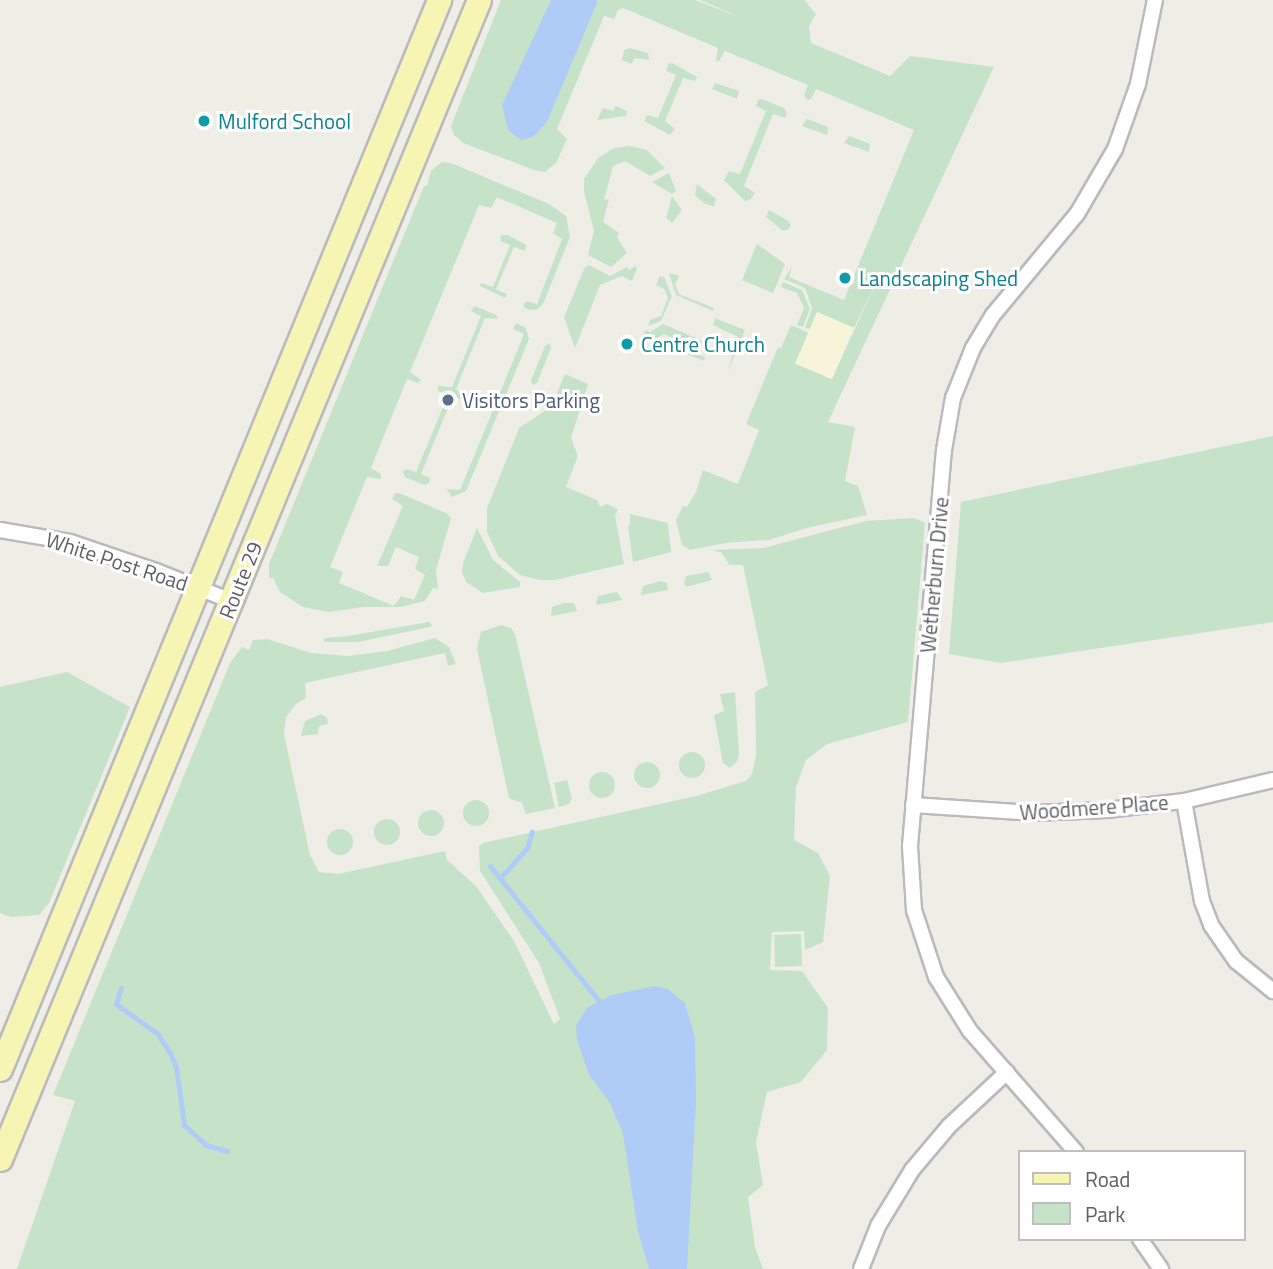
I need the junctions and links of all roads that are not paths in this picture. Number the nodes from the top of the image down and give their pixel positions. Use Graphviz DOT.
graph roads {
  1 [pos="439,0"];
  2 [pos="479,0"];
  3 [pos="1155,0"];
  4 [pos="0,530"];
  5 [pos="198,588"];
  6 [pos="231,601"];
  7 [pos="1273,780"];
  8 [pos="1184,801"];
  9 [pos="913,805"];
  10 [pos="1273,991"];
  11 [pos="0,1069"];
  12 [pos="1007,1072"];
  13 [pos="1074,1150"];
  14 [pos="0,1158"];
  15 [pos="1141,1241"];
  16 [pos="861,1269"];
  17 [pos="1161,1269"];
  1 -- 5 [label="main road, Route 29"];
  2 -- 6 [label="main road, Route 29"];
  3 -- 9 [label="street, Wetherburn Drive"];
  4 -- 5 [label="street, White Post Road"];
  5 -- 6 [label="street, White Post Road"];
  5 -- 11 [label="main road, Route 29"];
  6 -- 14 [label="main road, Route 29"];
  7 -- 8 [label="street, Woodmere Place"];
  8 -- 9 [label="street, Woodmere Place"];
  8 -- 10 [label="street"];
  9 -- 12 [label="street, Wetherburn Drive"];
  12 -- 13 [label="street, Wetherburn Drive"];
  12 -- 16 [label="street"];
  15 -- 17 [label="street"];
}
